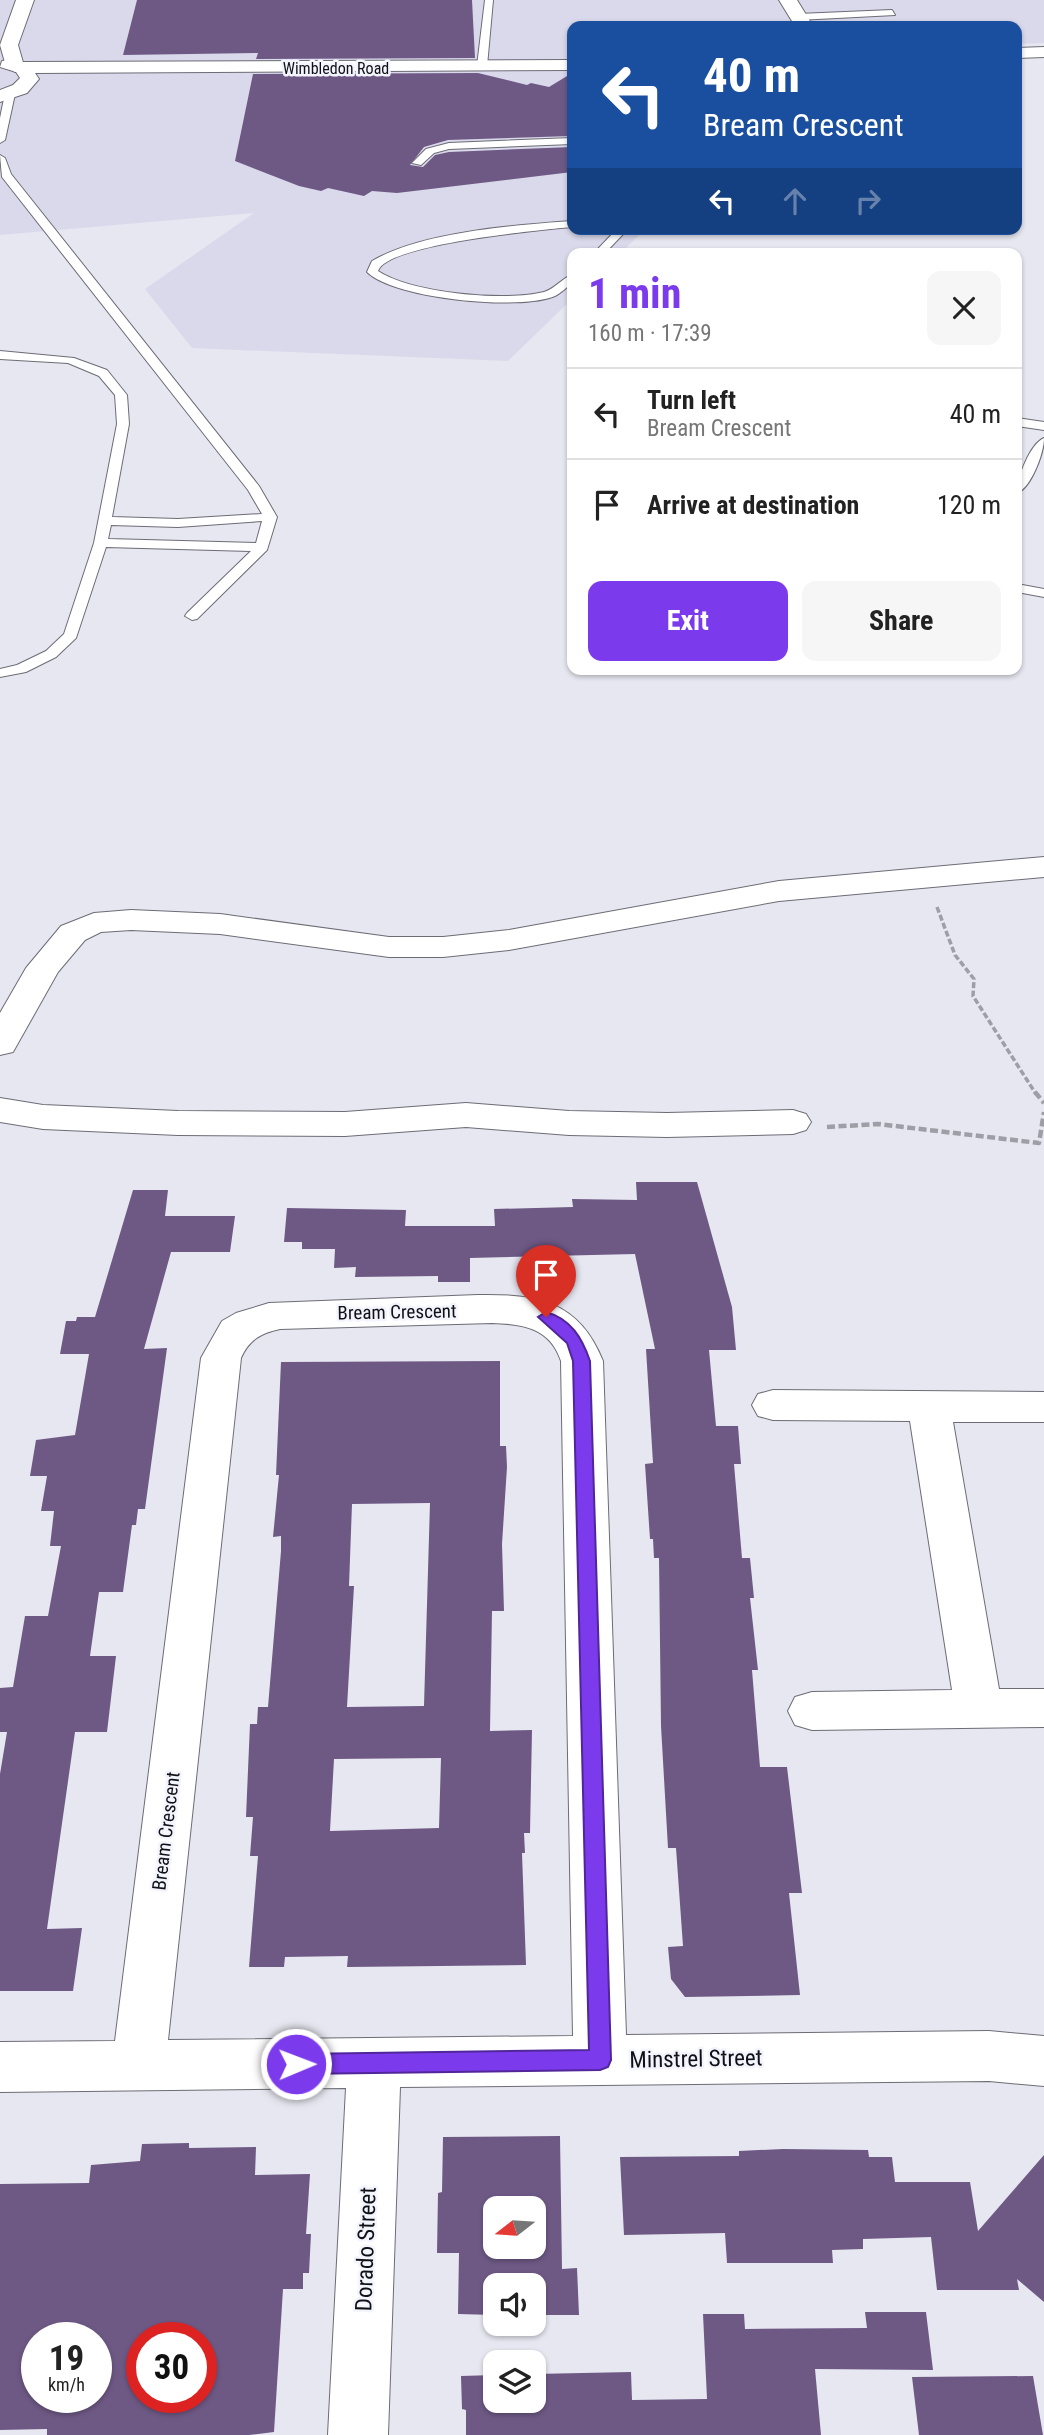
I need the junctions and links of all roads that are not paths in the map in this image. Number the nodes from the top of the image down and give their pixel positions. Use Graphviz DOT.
graph roads {
  1 [pos="25,0"];
  2 [pos="489,0"];
  3 [pos="788,0"];
  4 [pos="892,13"];
  5 [pos="801,21"];
  6 [pos="4,47"];
  7 [pos="1044,52"];
  8 [pos="1022,53"];
  9 [pos="567,65"];
  10 [pos="482,66"];
  11 [pos="16,70"];
  12 [pos="5,95"];
  13 [pos="0,140"];
  14 [pos="567,141"];
  15 [pos="0,158"];
  16 [pos="417,163"];
  17 [pos="567,225"];
  18 [pos="617,235"];
  19 [pos="604,248"];
  20 [pos="567,282"];
  21 [pos="0,355"];
  22 [pos="1022,423"];
  23 [pos="1044,426"];
  24 [pos="1044,442"];
  25 [pos="1026,470"];
  26 [pos="1044,473"];
  27 [pos="1022,478"];
  28 [pos="270,517"];
  29 [pos="105,521"];
  30 [pos="101,544"];
  31 [pos="262,547"];
  32 [pos="1022,589"];
  33 [pos="1044,593"];
  34 [pos="192,617"];
  35 [pos="0,673"];
  36 [pos="1044,867"];
  37 [pos="0,1044"];
  38 [pos="0,1110"];
  39 [pos="793,1122"];
  40 [pos="773,1405"];
  41 [pos="929,1406"];
  42 [pos="1044,1407"];
  43 [pos="1044,1708"];
  44 [pos="979,1709"];
  45 [pos="812,1711"];
  46 [pos="600,2060"];
  47 [pos="1044,2061"];
  48 [pos="374,2063"];
  49 [pos="139,2066"];
  50 [pos="0,2067"];
  51 [pos="358,2435"];
  1 -- 6 [label="street"];
  2 -- 10 [label="lane"];
  3 -- 5 [label="street"];
  4 -- 5 [label="lane"];
  6 -- 11 [label="street"];
  7 -- 8 [label="street"];
  9 -- 10 [label="street, Wimbledon Road"];
  10 -- 11 [label="street, Wimbledon Road"];
  11 -- 12 [label="street, Wimbledon Road"];
  12 -- 13 [label="lane"];
  14 -- 16 [label="lane"];
  15 -- 28 [label="lane"];
  17 -- 20 [label="lane"];
  18 -- 19 [label="lane"];
  21 -- 29 [label="lane"];
  22 -- 23 [label="lane"];
  24 -- 25 [label="lane"];
  25 -- 26 [label="lane"];
  25 -- 27 [label="lane"];
  28 -- 29 [label="lane"];
  28 -- 31 [label="lane"];
  29 -- 30 [label="lane"];
  30 -- 31 [label="lane"];
  30 -- 35 [label="lane"];
  31 -- 34 [label="lane"];
  32 -- 33 [label="lane"];
  36 -- 37 [label="street"];
  38 -- 39 [label="street"];
  40 -- 41 [label="street"];
  41 -- 42 [label="street"];
  41 -- 44 [label="street"];
  43 -- 44 [label="street"];
  44 -- 45 [label="street"];
  46 -- 47 [label="street, Minstrel Street"];
  46 -- 48 [label="street, Minstrel Street"];
  46 -- 49 [label="street, Bream Crescent"];
  48 -- 49 [label="street, Minstrel Street"];
  48 -- 51 [label="street, Dorado Street"];
  49 -- 50 [label="street, Minstrel Street"];
}
